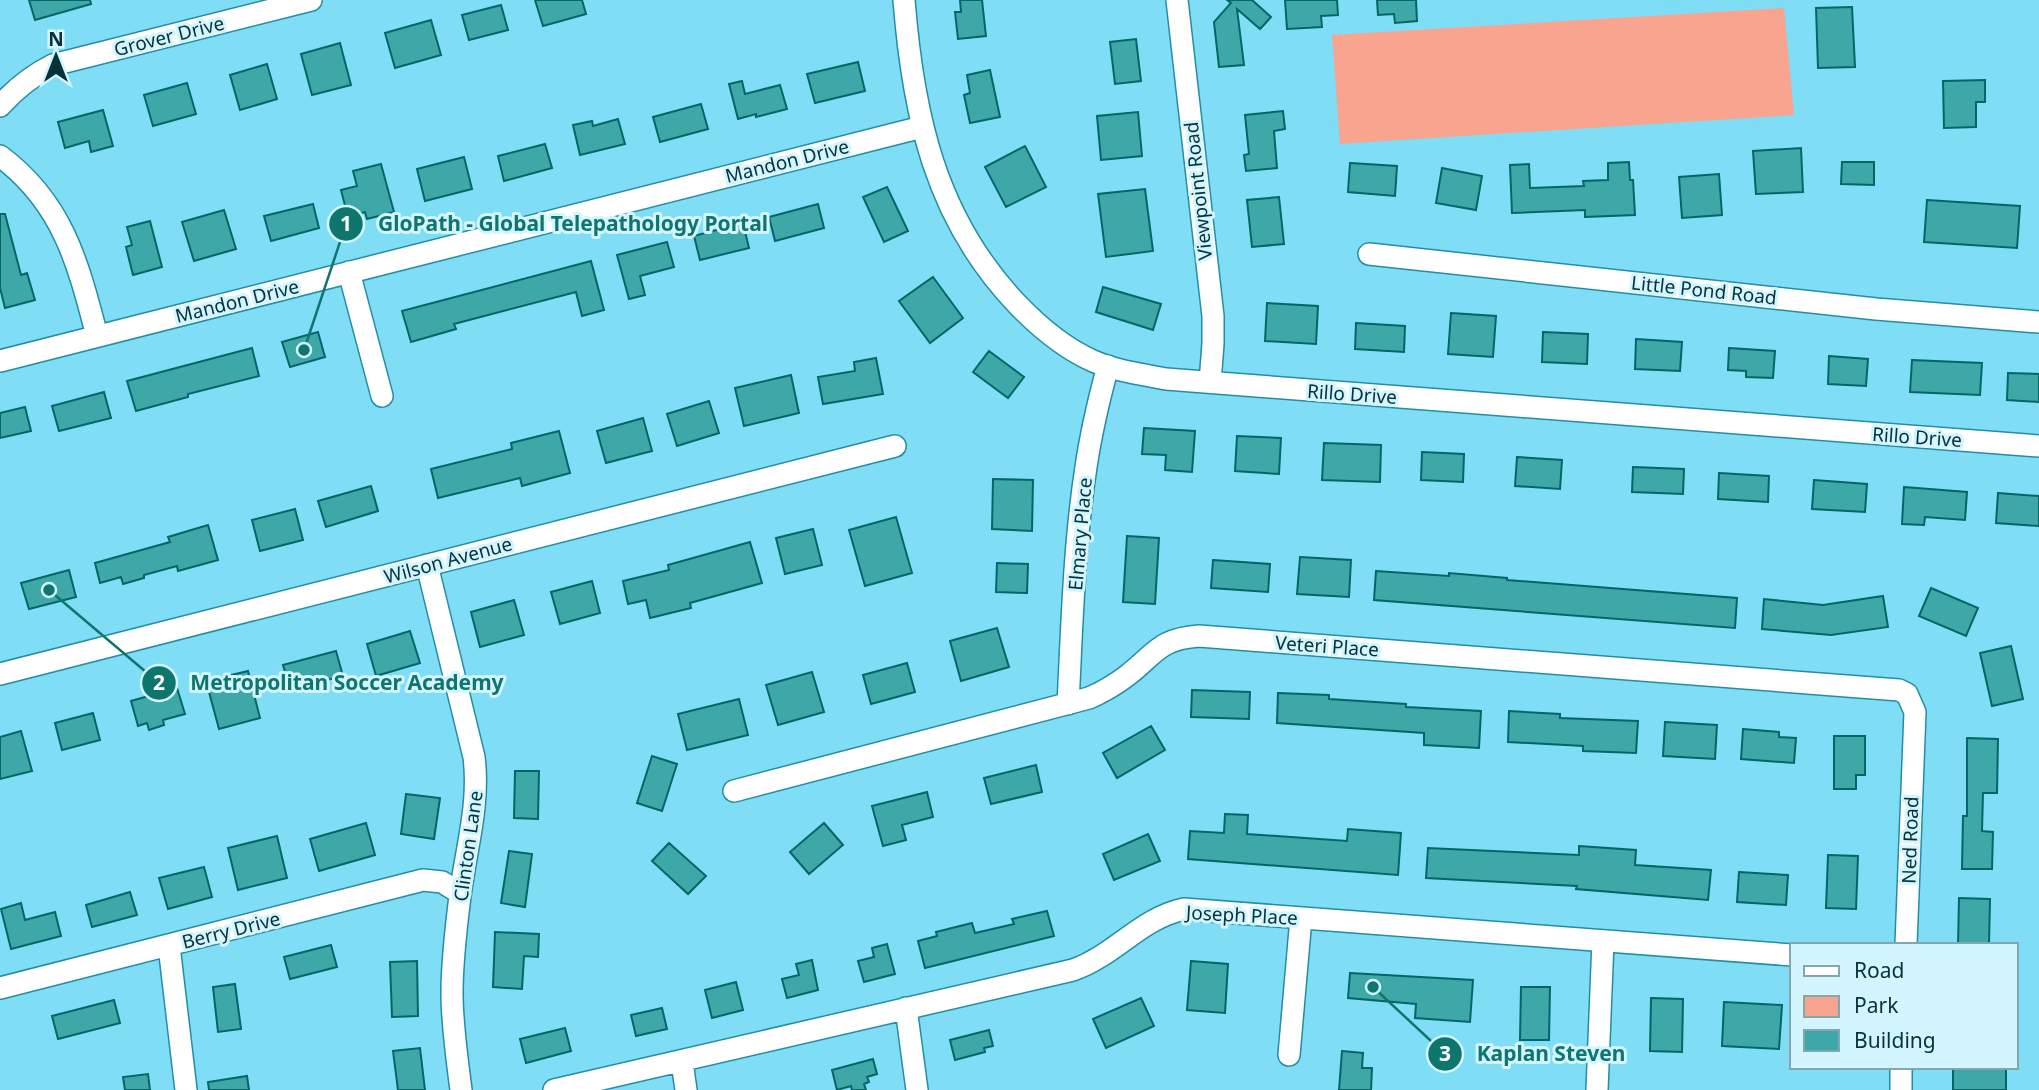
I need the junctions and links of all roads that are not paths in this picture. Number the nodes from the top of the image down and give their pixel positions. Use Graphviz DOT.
graph roads {
  1 [pos="311,0"];
  2 [pos="904,0"];
  3 [pos="1177,0"];
  4 [pos="0,106"];
  5 [pos="922,127"];
  6 [pos="0,156"];
  7 [pos="1369,254"];
  8 [pos="349,272"];
  9 [pos="2039,321"];
  10 [pos="97,336"];
  11 [pos="0,361"];
  12 [pos="1108,366"];
  13 [pos="1210,382"];
  14 [pos="382,396"];
  15 [pos="895,446"];
  16 [pos="2039,446"];
  17 [pos="427,565"];
  18 [pos="0,674"];
  19 [pos="1068,704"];
  20 [pos="1914,735"];
  21 [pos="734,791"];
  22 [pos="460,893"];
  23 [pos="1301,918"];
  24 [pos="1603,941"];
  25 [pos="1906,943"];
  26 [pos="169,946"];
  27 [pos="1790,954"];
  28 [pos="0,988"];
  29 [pos="906,1008"];
  30 [pos="1289,1055"];
  31 [pos="682,1062"];
  32 [pos="1901,1069"];
  33 [pos="186,1090"];
  34 [pos="461,1090"];
  35 [pos="554,1090"];
  36 [pos="686,1090"];
  37 [pos="916,1090"];
  38 [pos="1597,1090"];
  39 [pos="1900,1090"];
  1 -- 4 [label="street, Grover Drive"];
  2 -- 5 [label="street, Rillo Drive"];
  3 -- 13 [label="street, Viewpoint Road"];
  5 -- 8 [label="street, Mandon Drive"];
  5 -- 12 [label="street, Rillo Drive"];
  6 -- 10 [label="street"];
  7 -- 9 [label="street, Little Pond Road"];
  8 -- 10 [label="street, Mandon Drive"];
  8 -- 14 [label="street"];
  10 -- 11 [label="street, Mandon Drive"];
  12 -- 13 [label="street, Rillo Drive"];
  12 -- 19 [label="street, Elmary Place"];
  13 -- 16 [label="street, Rillo Drive"];
  15 -- 17 [label="street, Wilson Avenue"];
  17 -- 18 [label="street, Wilson Avenue"];
  17 -- 22 [label="street, Clinton Lane"];
  19 -- 20 [label="street, Veteri Place"];
  19 -- 21 [label="street, Veteri Place"];
  20 -- 25 [label="street, Ned Road"];
  22 -- 26 [label="street, Berry Drive"];
  22 -- 34 [label="street, Clinton Lane"];
  23 -- 24 [label="street, Joseph Place"];
  23 -- 29 [label="street, Joseph Place"];
  23 -- 30 [label="street"];
  24 -- 27 [label="street, Joseph Place"];
  24 -- 38 [label="street"];
  26 -- 28 [label="street, Berry Drive"];
  26 -- 33 [label="street"];
  29 -- 31 [label="street, Joseph Place"];
  29 -- 37 [label="street"];
  31 -- 35 [label="street, Joseph Place"];
  31 -- 36 [label="street"];
  32 -- 39 [label="street"];
}
